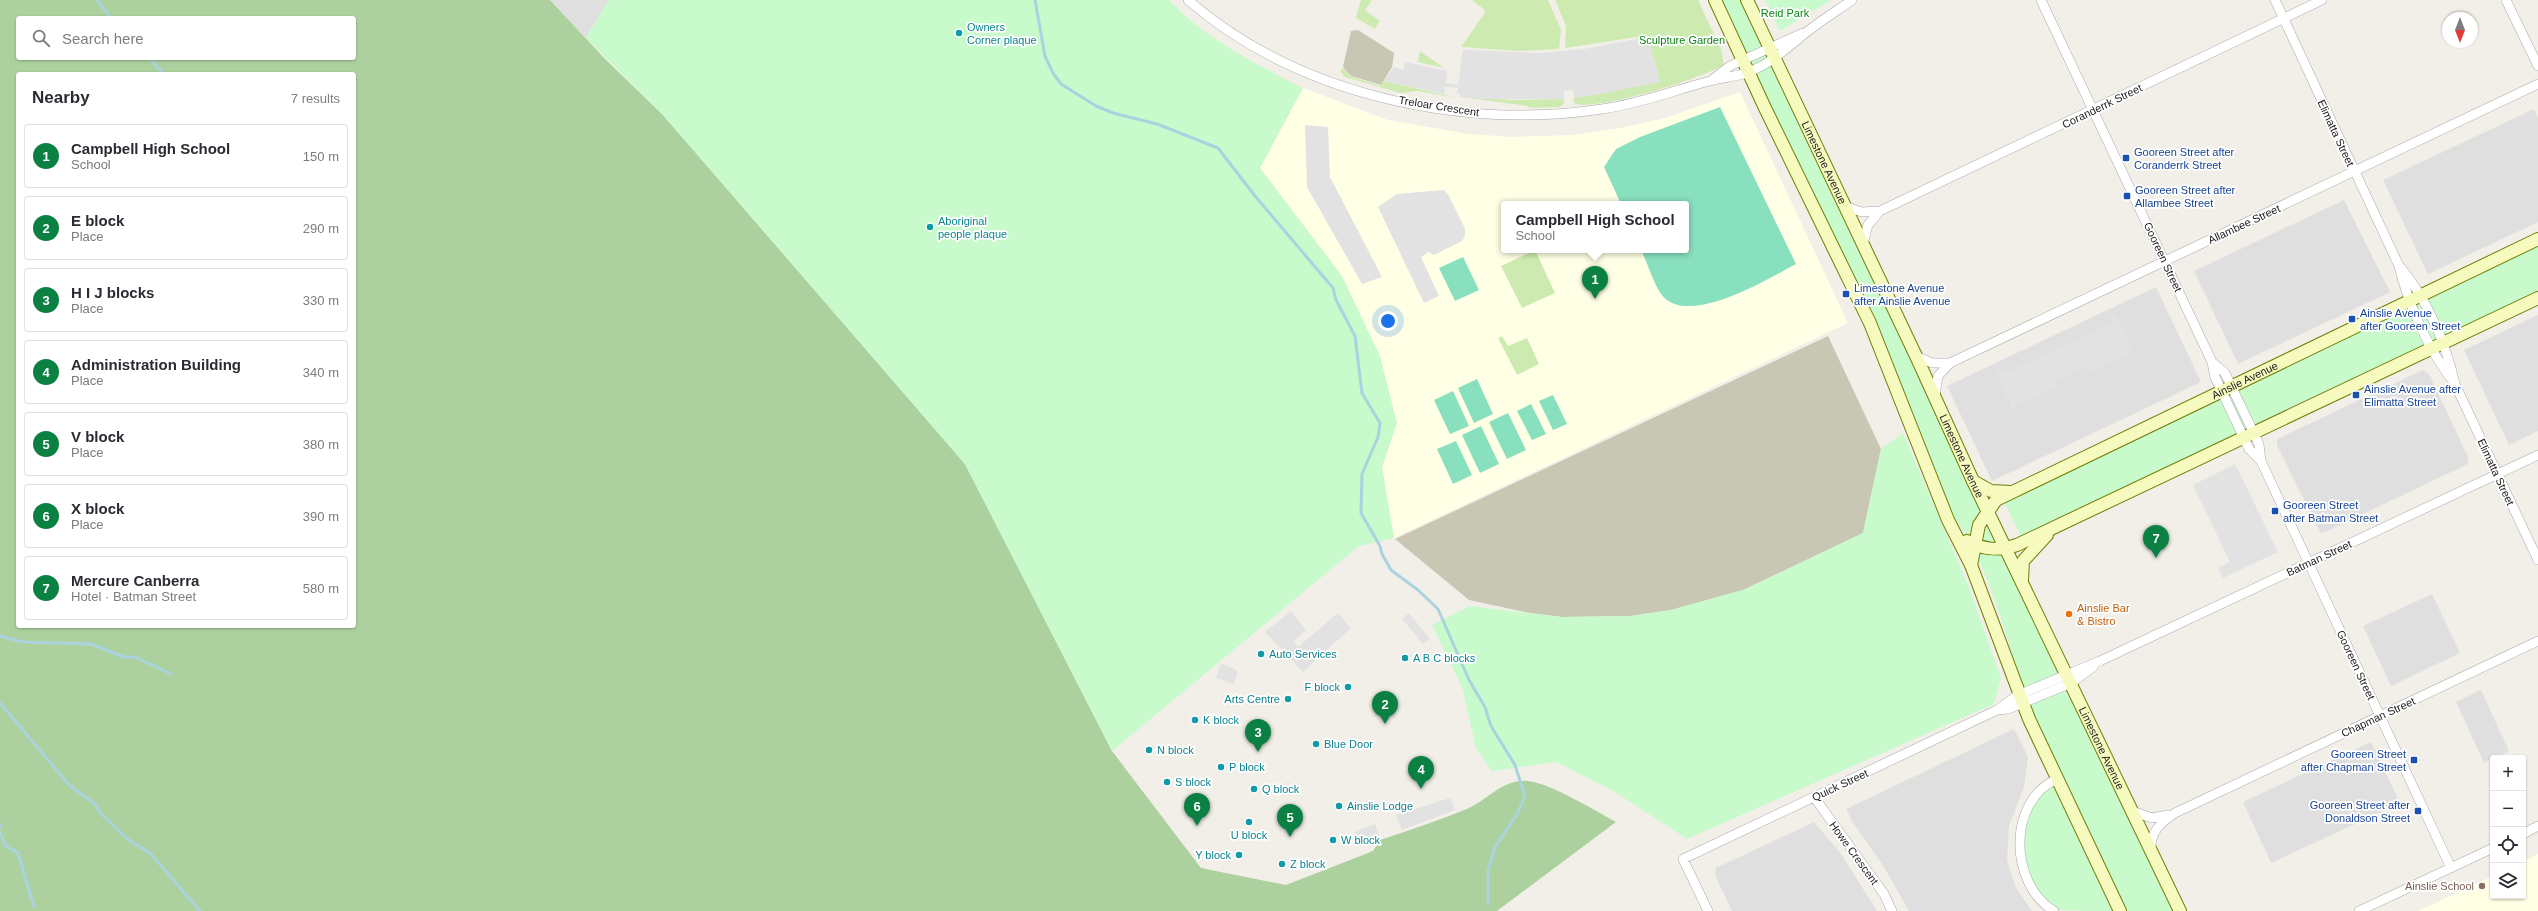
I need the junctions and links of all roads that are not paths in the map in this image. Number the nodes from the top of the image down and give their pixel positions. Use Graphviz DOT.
graph roads {
  1 [pos="1188,0"];
  2 [pos="1715,0"];
  3 [pos="1747,0"];
  4 [pos="1852,0"];
  5 [pos="2041,0"];
  6 [pos="2275,0"];
  7 [pos="2322,0"];
  8 [pos="2506,0"];
  9 [pos="2283,18"];
  10 [pos="1808,31"];
  11 [pos="1769,47"];
  12 [pos="1775,58"];
  13 [pos="1744,59"];
  14 [pos="2538,66"];
  15 [pos="1750,72"];
  16 [pos="1710,81"];
  17 [pos="2538,84"];
  18 [pos="2093,110"];
  19 [pos="2354,171"];
  20 [pos="1844,206"];
  21 [pos="1880,211"];
  22 [pos="2538,239"];
  23 [pos="1863,245"];
  24 [pos="2165,261"];
  25 [pos="2415,298"];
  26 [pos="2538,298"];
  27 [pos="2437,346"];
  28 [pos="1916,356"];
  29 [pos="1950,363"];
  30 [pos="2227,389"];
  31 [pos="1935,397"];
  32 [pos="2248,435"];
  33 [pos="2538,455"];
  34 [pos="2497,474"];
  35 [pos="1973,481"];
  36 [pos="2011,492"];
  37 [pos="1987,511"];
  38 [pos="1948,520"];
  39 [pos="2056,527"];
  40 [pos="1974,544"];
  41 [pos="2005,549"];
  42 [pos="2538,560"];
  43 [pos="2309,563"];
  44 [pos="1971,565"];
  45 [pos="2022,583"];
  46 [pos="2538,641"];
  47 [pos="2069,678"];
  48 [pos="2020,699"];
  49 [pos="2380,716"];
  50 [pos="2057,779"];
  51 [pos="1814,797"];
  52 [pos="2132,811"];
  53 [pos="2175,813"];
  54 [pos="2538,826"];
  55 [pos="2526,832"];
  56 [pos="2490,849"];
  57 [pos="2152,851"];
  58 [pos="2451,868"];
  59 [pos="1708,911"];
  60 [pos="1892,911"];
  61 [pos="2054,911"];
  62 [pos="2120,911"];
  63 [pos="2180,911"];
  64 [pos="2359,911"];
  1 -- 16 [label="street, Treloar Crescent"];
  2 -- 13 [label="main road"];
  3 -- 11 [label="main road, Limestone Avenue"];
  4 -- 10 [label="street"];
  5 -- 18 [label="street, Gooreen Street"];
  6 -- 9 [label="street, Elimatta Street"];
  7 -- 9 [label="street, Coranderrk Street"];
  8 -- 14 [label="street"];
  9 -- 18 [label="street, Coranderrk Street"];
  9 -- 19 [label="street, Elimatta Street"];
  10 -- 11 [label="street, Treloar Crescent"];
  10 -- 12 [label="street, Treloar Crescent"];
  11 -- 12 [label="main road, Limestone Avenue"];
  11 -- 13 [label="street, Treloar Crescent"];
  12 -- 15 [label="street, Treloar Crescent"];
  12 -- 20 [label="main road, Limestone Avenue"];
  13 -- 15 [label="main road"];
  13 -- 16 [label="street, Treloar Crescent"];
  15 -- 16 [label="street, Treloar Crescent"];
  15 -- 38 [label="main road"];
  17 -- 19 [label="street, Allambee Street"];
  18 -- 21 [label="street, Coranderrk Street"];
  18 -- 24 [label="street, Gooreen Street"];
  19 -- 24 [label="street, Allambee Street"];
  19 -- 25 [label="street, Elimatta Street"];
  20 -- 21 [label="street, Coranderrk Street"];
  20 -- 23 [label="main road, Limestone Avenue"];
  21 -- 23 [label="street, Coranderrk Street"];
  22 -- 25 [label="main road, Ainslie Avenue"];
  23 -- 28 [label="main road, Limestone Avenue"];
  24 -- 29 [label="street, Allambee Street"];
  24 -- 30 [label="street, Gooreen Street"];
  25 -- 27 [label="street, Elimatta Street"];
  25 -- 30 [label="main road, Ainslie Avenue"];
  26 -- 27 [label="main road"];
  27 -- 32 [label="main road"];
  27 -- 34 [label="street, Elimatta Street"];
  28 -- 29 [label="street, Allambee Street"];
  28 -- 31 [label="main road, Limestone Avenue"];
  29 -- 31 [label="street, Allambee Street"];
  30 -- 32 [label="street, Gooreen Street"];
  30 -- 36 [label="main road, Ainslie Avenue"];
  31 -- 35 [label="main road, Limestone Avenue"];
  32 -- 39 [label="main road"];
  32 -- 43 [label="street, Gooreen Street"];
  33 -- 34 [label="street, Batman Street"];
  34 -- 42 [label="street, Elimatta Street"];
  34 -- 43 [label="street, Batman Street"];
  35 -- 36 [label="main road"];
  35 -- 37 [label="main road, Limestone Avenue"];
  36 -- 37 [label="main road, Ainslie Avenue"];
  37 -- 40 [label="main road, Ainslie Avenue"];
  37 -- 41 [label="main road, Limestone Avenue"];
  38 -- 40 [label="main road"];
  38 -- 44 [label="main road"];
  39 -- 41 [label="main road"];
  39 -- 45 [label="main road"];
  40 -- 41 [label="main road"];
  40 -- 44 [label="main road, Ainslie Avenue"];
  41 -- 45 [label="main road, Limestone Avenue"];
  43 -- 47 [label="street, Batman Street"];
  43 -- 49 [label="street, Gooreen Street"];
  44 -- 48 [label="main road"];
  45 -- 47 [label="main road, Limestone Avenue"];
  46 -- 49 [label="street, Chapman Street"];
  47 -- 48 [label="street, Batman Street"];
  47 -- 52 [label="main road, Limestone Avenue"];
  48 -- 50 [label="main road"];
  48 -- 51 [label="street, Quick Street"];
  49 -- 53 [label="street, Chapman Street"];
  49 -- 58 [label="street, Gooreen Street"];
  50 -- 61 [label="street"];
  50 -- 62 [label="main road"];
  51 -- 59 [label="street, Quick Street"];
  51 -- 60 [label="street, Howe Crescent"];
  52 -- 53 [label="street, Chapman Street"];
  52 -- 57 [label="main road, Limestone Avenue"];
  53 -- 57 [label="street, Chapman Street"];
  54 -- 55 [label="street"];
  56 -- 58 [label="street"];
  57 -- 63 [label="main road, Limestone Avenue"];
  58 -- 64 [label="street"];
}
